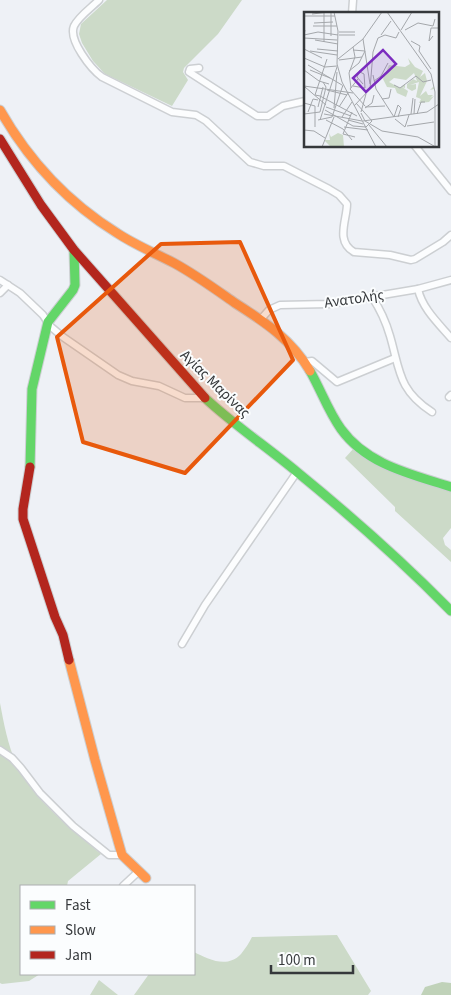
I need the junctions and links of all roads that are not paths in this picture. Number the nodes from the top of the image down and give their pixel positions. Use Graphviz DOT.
graph roads {
  1 [pos="99,0"];
  2 [pos="199,68"];
  3 [pos="304,101"];
  4 [pos="0,110"];
  5 [pos="0,139"];
  6 [pos="417,148"];
  7 [pos="451,191"];
  8 [pos="451,235"];
  9 [pos="74,250"];
  10 [pos="0,280"];
  11 [pos="451,280"];
  12 [pos="8,285"];
  13 [pos="418,289"];
  14 [pos="0,293"];
  15 [pos="372,297"];
  16 [pos="261,319"];
  17 [pos="48,322"];
  18 [pos="451,338"];
  19 [pos="395,358"];
  20 [pos="304,362"];
  21 [pos="205,398"];
  22 [pos="432,412"];
  23 [pos="296,472"];
  24 [pos="451,487"];
  25 [pos="451,611"];
  26 [pos="182,644"];
  27 [pos="0,750"];
  28 [pos="122,855"];
  29 [pos="138,872"];
  30 [pos="146,878"];
  31 [pos="123,885"];
  1 -- 8 [label="street"];
  2 -- 3 [label="street"];
  4 -- 16 [label="street"];
  5 -- 9 [label="street, Αγίας Μαρίνας"];
  6 -- 7 [label="street"];
  9 -- 17 [label="street"];
  9 -- 21 [label="street, Αγίας Μαρίνας"];
  10 -- 12 [label="street"];
  11 -- 13 [label="street, Ανατολής"];
  12 -- 14 [label="street"];
  12 -- 17 [label="street"];
  13 -- 15 [label="street, Ανατολής"];
  13 -- 18 [label="street"];
  15 -- 16 [label="street, Ανατολής"];
  15 -- 19 [label="street"];
  16 -- 20 [label="street"];
  17 -- 21 [label="street"];
  17 -- 28 [label="street"];
  19 -- 20 [label="street"];
  19 -- 22 [label="street"];
  20 -- 24 [label="street"];
  21 -- 23 [label="street, Αγίας Μαρίνας"];
  23 -- 25 [label="street, Αγίας Μαρίνας"];
  23 -- 26 [label="street"];
  27 -- 28 [label="street"];
  28 -- 29 [label="street"];
  29 -- 30 [label="street"];
  29 -- 31 [label="street"];
}
